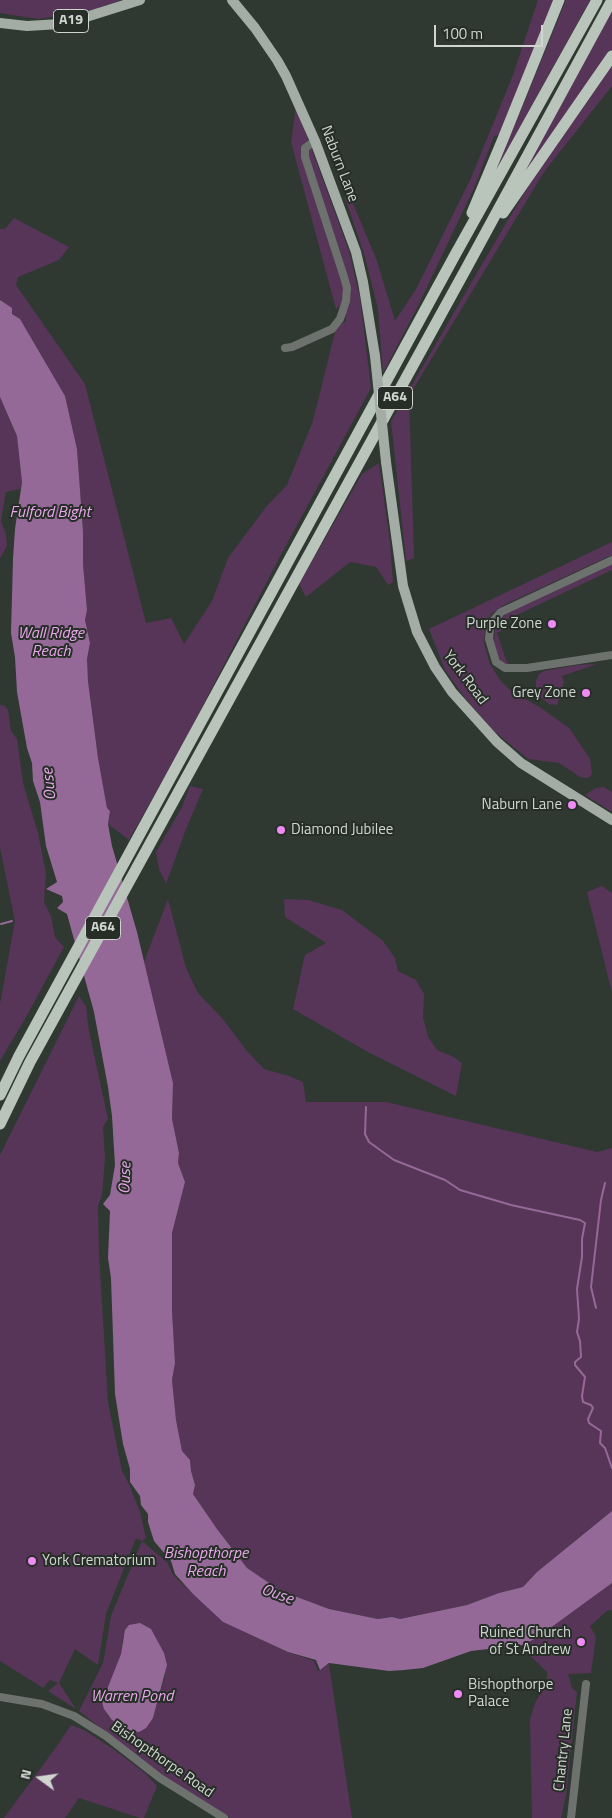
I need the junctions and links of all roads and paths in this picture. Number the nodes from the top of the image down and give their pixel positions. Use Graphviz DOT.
graph roads {
  1 [pos="140,0"];
  2 [pos="232,0"];
  3 [pos="560,0"];
  4 [pos="597,0"];
  5 [pos="612,0"];
  6 [pos="0,23"];
  7 [pos="612,56"];
  8 [pos="315,141"];
  9 [pos="455,255"];
  10 [pos="467,267"];
  11 [pos="285,348"];
  12 [pos="386,462"];
  13 [pos="612,560"];
  14 [pos="612,655"];
  15 [pos="612,820"];
  16 [pos="0,1095"];
  17 [pos="0,1124"];
  18 [pos="586,1684"];
  19 [pos="0,1697"];
  20 [pos="224,1818"];
  21 [pos="571,1818"];
  1 -- 6 [label="main road, A19"];
  2 -- 8 [label="main road, Naburn Lane"];
  3 -- 9 [label="highway"];
  4 -- 9 [label="highway, A64"];
  5 -- 10 [label="highway, A64"];
  7 -- 10 [label="highway"];
  8 -- 11 [label="street"];
  8 -- 12 [label="main road, Naburn Lane, bridge"];
  9 -- 16 [label="highway, A64"];
  10 -- 17 [label="highway, A64"];
  12 -- 15 [label="main road, York Road"];
  13 -- 14 [label="street"];
  18 -- 21 [label="street, Chantry Lane"];
  19 -- 20 [label="street, Bishopthorpe Road"];
}
